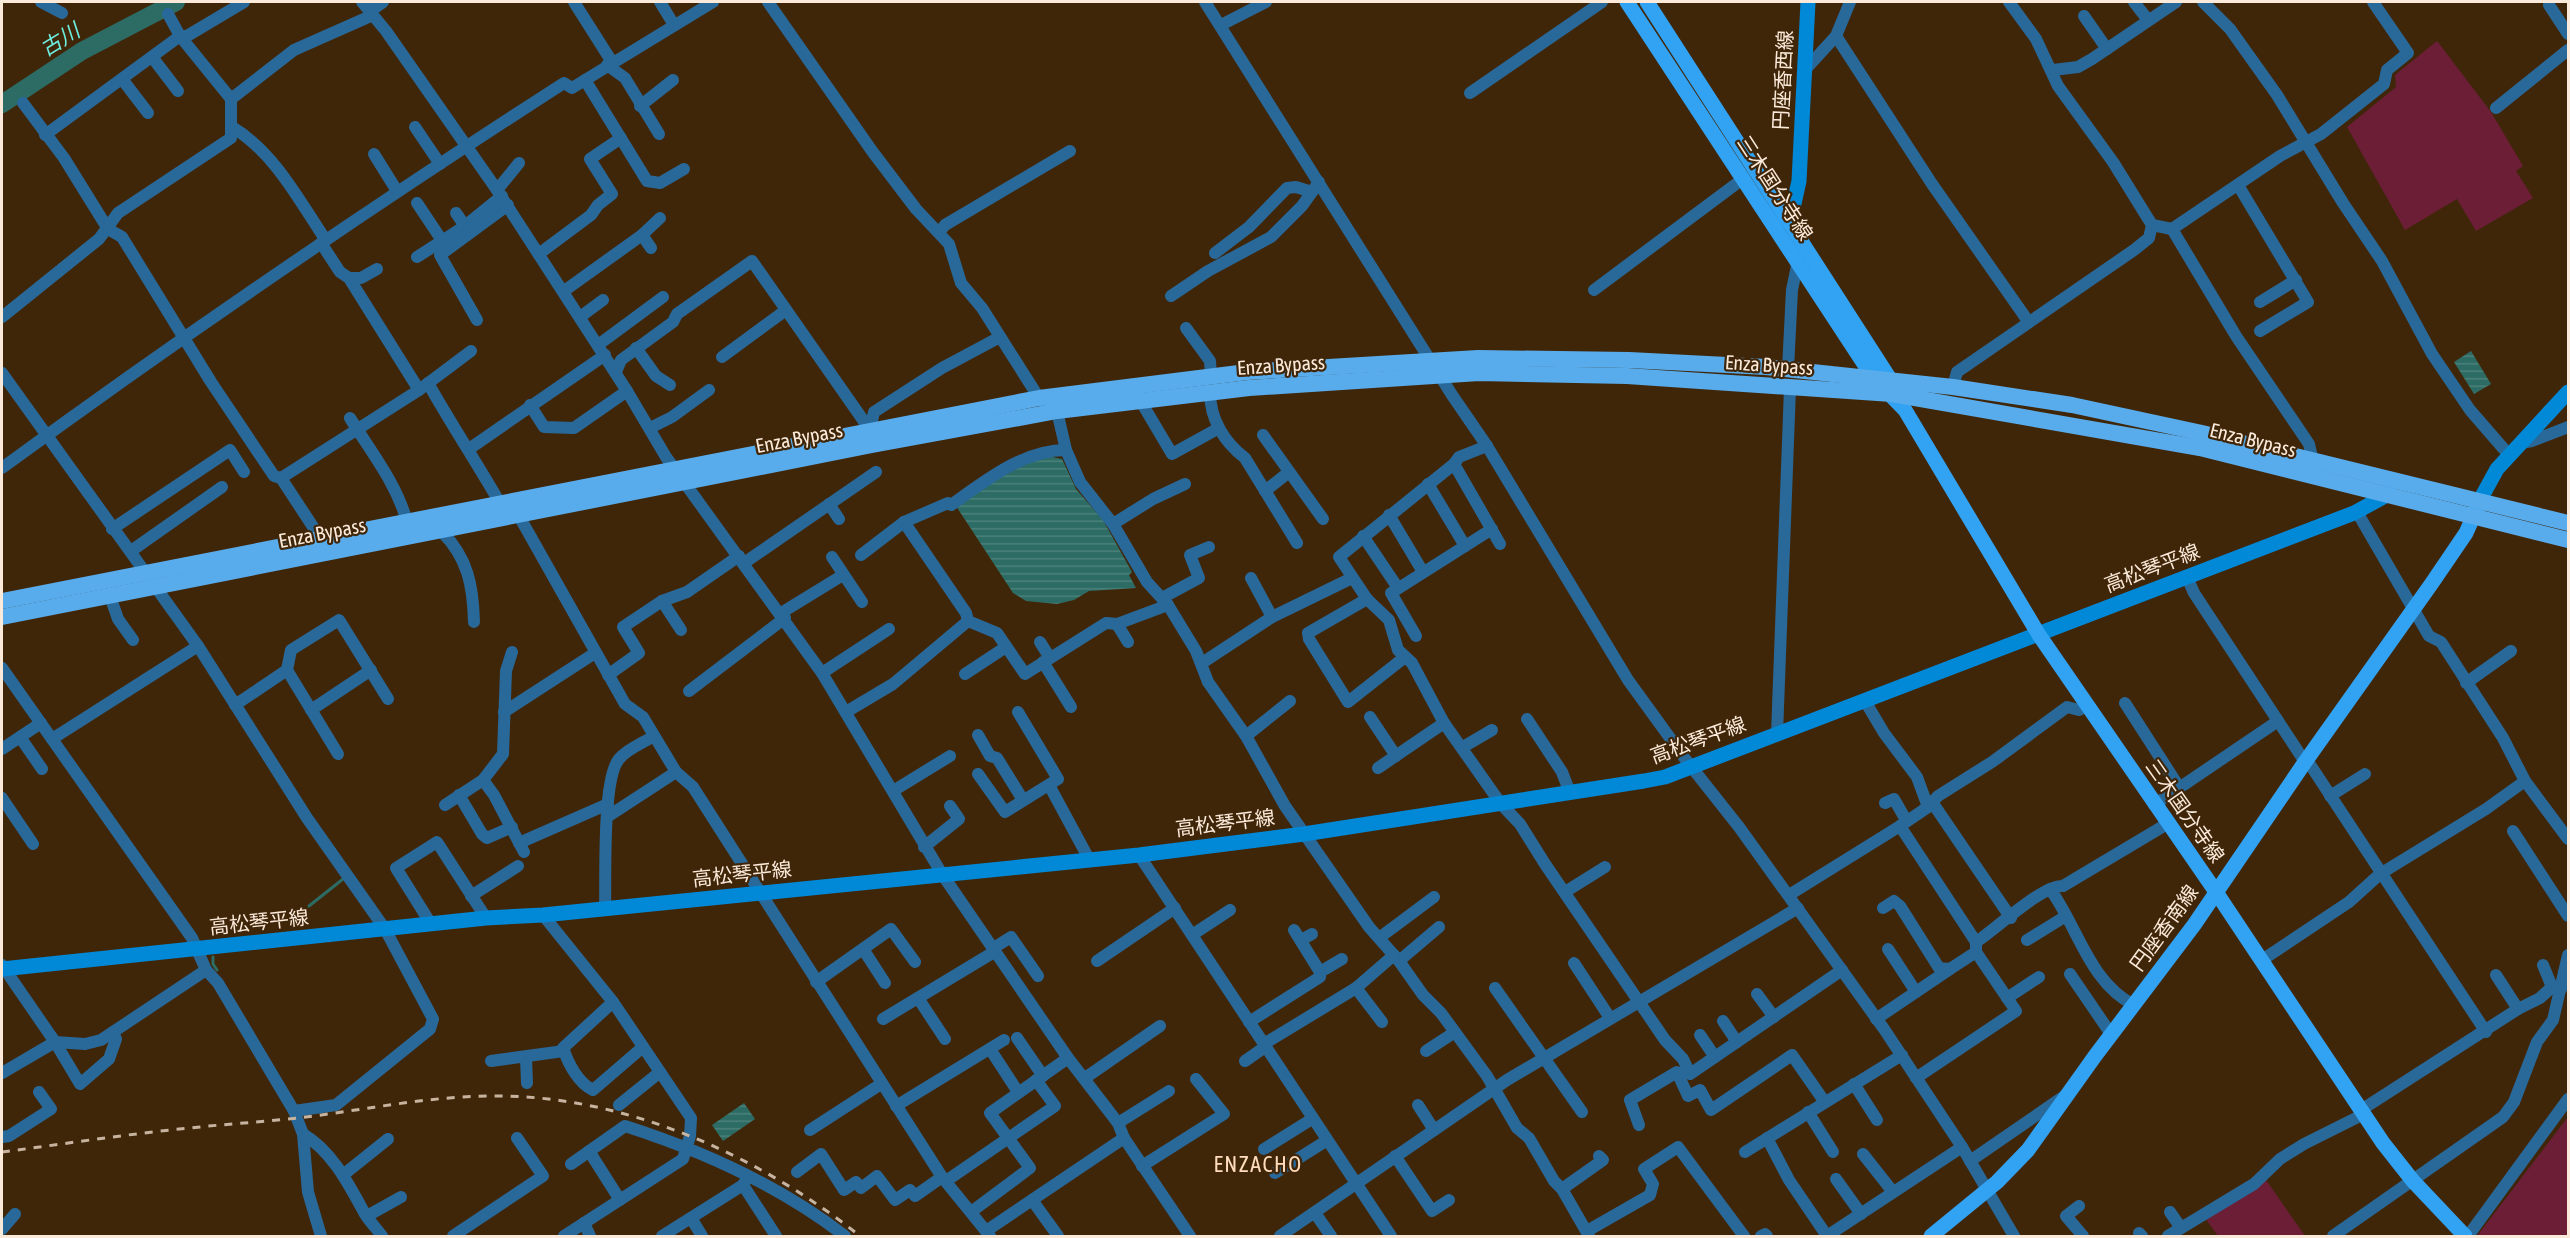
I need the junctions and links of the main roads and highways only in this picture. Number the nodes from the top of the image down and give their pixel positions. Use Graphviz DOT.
graph roads {
  1 [pos="1627,2"];
  2 [pos="1647,2"];
  3 [pos="1808,2"];
  4 [pos="1781,220"];
  5 [pos="1872,376"];
  6 [pos="1210,384"];
  7 [pos="1891,387"];
  8 [pos="2568,392"];
  9 [pos="871,438"];
  10 [pos="679,476"];
  11 [pos="2389,488"];
  12 [pos="2480,500"];
  13 [pos="2475,517"];
  14 [pos="2568,523"];
  15 [pos="2568,540"];
  16 [pos="152,579"];
  17 [pos="2,601"];
  18 [pos="2,617"];
  19 [pos="2039,635"];
  20 [pos="2216,892"];
  21 [pos="2,968"];
  22 [pos="1931,1236"];
  23 [pos="2467,1236"];
  1 -- 4 [label="main road, 三木国分寺線"];
  2 -- 4 [label="main road, 三木国分寺線"];
  3 -- 4 [label="main road, 円座香西線"];
  4 -- 5 [label="main road, 三木国分寺線"];
  4 -- 7 [label="main road, 三木国分寺線"];
  5 -- 6 [label="highway, Enza Bypass"];
  5 -- 7 [label="highway, Enza Bypass"];
  6 -- 7 [label="highway, Enza Bypass"];
  6 -- 9 [label="highway, Enza Bypass"];
  6 -- 9 [label="highway, Enza Bypass"];
  7 -- 11 [label="highway, Enza Bypass"];
  7 -- 11 [label="highway, Enza Bypass"];
  7 -- 19 [label="main road, 三木国分寺線"];
  8 -- 12 [label="main road"];
  9 -- 10 [label="highway, Enza Bypass"];
  10 -- 16 [label="highway, Enza Bypass"];
  10 -- 16 [label="highway, Enza Bypass"];
  11 -- 12 [label="highway, Enza Bypass"];
  11 -- 13 [label="highway, Enza Bypass"];
  11 -- 19 [label="main road, 高松琴平線"];
  12 -- 13 [label="main road, 円座香南線"];
  12 -- 14 [label="highway, Enza Bypass"];
  13 -- 15 [label="highway, Enza Bypass"];
  13 -- 20 [label="main road, 円座香南線"];
  16 -- 17 [label="highway, Enza Bypass"];
  16 -- 18 [label="highway, Enza Bypass"];
  19 -- 20 [label="main road, 三木国分寺線"];
  19 -- 21 [label="main road, 高松琴平線"];
  20 -- 22 [label="main road, 円座香南線"];
  20 -- 23 [label="main road, 三木国分寺線"];
}
